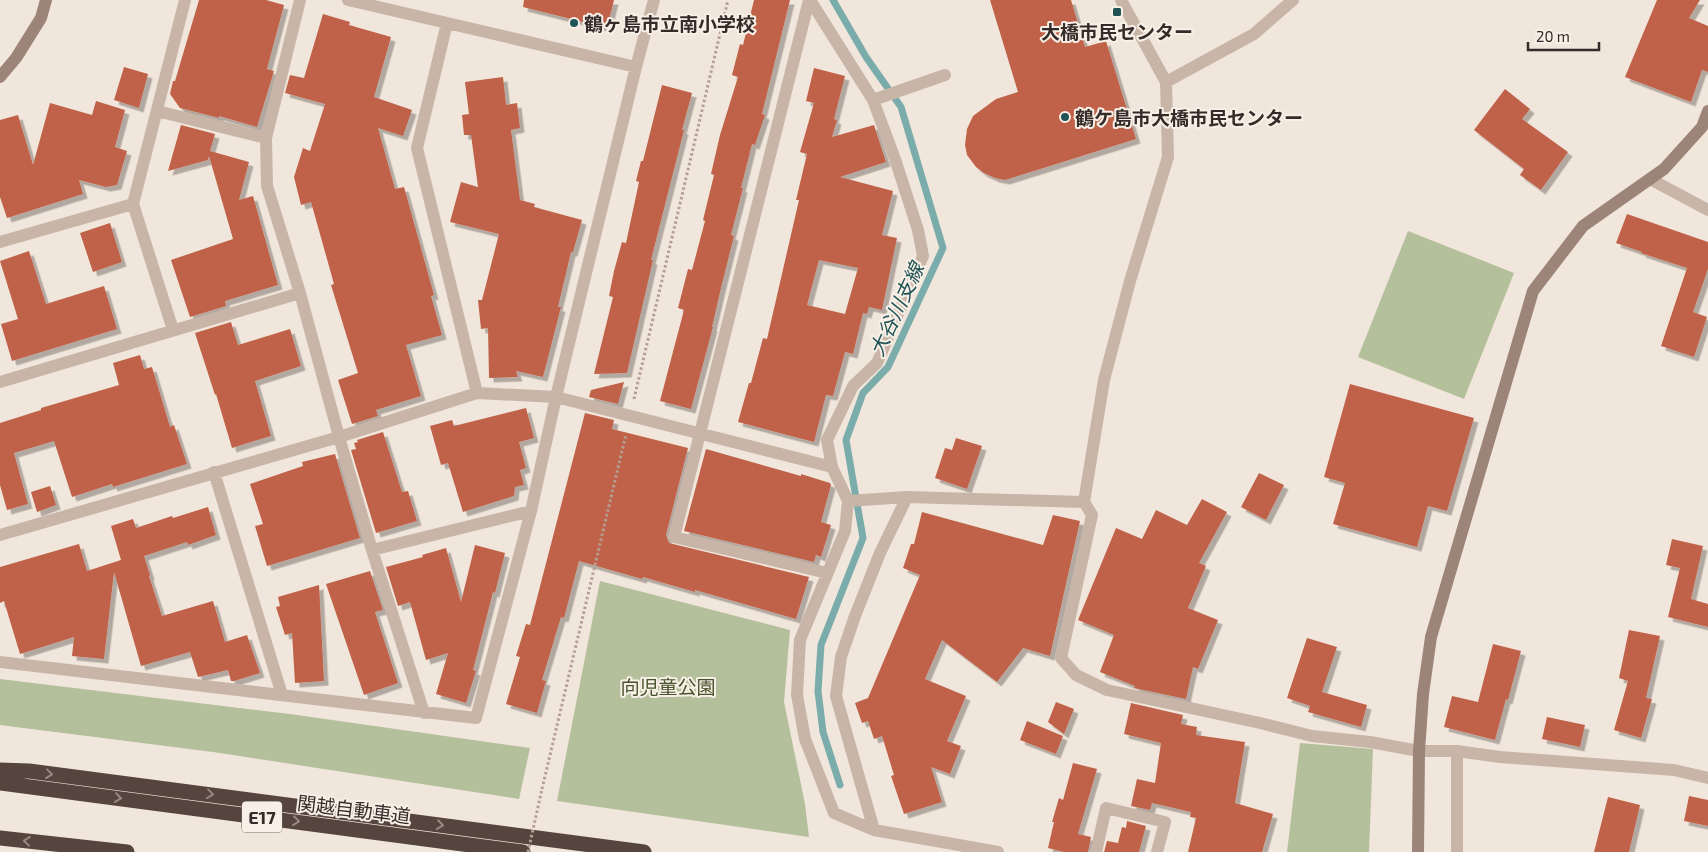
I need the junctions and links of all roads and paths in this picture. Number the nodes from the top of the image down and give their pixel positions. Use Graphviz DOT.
graph roads {
  1 [pos="46,0"];
  2 [pos="185,0"];
  3 [pos="300,0"];
  4 [pos="348,0"];
  5 [pos="654,0"];
  6 [pos="728,0"];
  7 [pos="810,0"];
  8 [pos="1120,0"];
  9 [pos="1293,0"];
  10 [pos="447,23"];
  11 [pos="636,67"];
  12 [pos="945,75"];
  13 [pos="0,77"];
  14 [pos="1166,82"];
  15 [pos="873,100"];
  16 [pos="157,111"];
  17 [pos="1708,111"];
  18 [pos="266,138"];
  19 [pos="1650,179"];
  20 [pos="133,204"];
  21 [pos="1708,210"];
  22 [pos="0,242"];
  23 [pos="300,293"];
  24 [pos="173,330"];
  25 [pos="0,382"];
  26 [pos="477,393"];
  27 [pos="556,397"];
  28 [pos="631,415"];
  29 [pos="699,433"];
  30 [pos="338,436"];
  31 [pos="832,467"];
  32 [pos="214,472"];
  33 [pos="907,497"];
  34 [pos="848,501"];
  35 [pos="1084,502"];
  36 [pos="531,511"];
  37 [pos="0,535"];
  38 [pos="372,550"];
  39 [pos="827,573"];
  40 [pos="0,662"];
  41 [pos="282,695"];
  42 [pos="424,713"];
  43 [pos="1419,750"];
  44 [pos="1457,751"];
  45 [pos="0,770"];
  46 [pos="1708,778"];
  47 [pos="0,783"];
  48 [pos="874,830"];
  49 [pos="0,838"];
  50 [pos="127,852"];
  51 [pos="523,852"];
  52 [pos="528,852"];
  53 [pos="644,852"];
  54 [pos="998,852"];
  55 [pos="1096,852"];
  56 [pos="1157,852"];
  57 [pos="1418,852"];
  58 [pos="1457,852"];
  1 -- 13 [label="street"];
  2 -- 16 [label="street"];
  3 -- 18 [label="street"];
  4 -- 10 [label="street"];
  5 -- 11 [label="street"];
  6 -- 28 [label="path"];
  7 -- 15 [label="street"];
  7 -- 29 [label="street"];
  8 -- 14 [label="street"];
  9 -- 14 [label="street"];
  10 -- 11 [label="street"];
  10 -- 26 [label="street"];
  11 -- 27 [label="street"];
  12 -- 15 [label="street"];
  14 -- 35 [label="street"];
  15 -- 31 [label="street"];
  16 -- 18 [label="street"];
  16 -- 20 [label="street"];
  17 -- 19 [label="street"];
  18 -- 23 [label="street"];
  19 -- 21 [label="street"];
  19 -- 43 [label="street"];
  20 -- 22 [label="street"];
  20 -- 24 [label="street"];
  23 -- 24 [label="street"];
  23 -- 30 [label="street"];
  24 -- 25 [label="street"];
  26 -- 27 [label="street"];
  26 -- 30 [label="street"];
  27 -- 28 [label="street"];
  27 -- 36 [label="street"];
  28 -- 29 [label="street"];
  28 -- 52 [label="path, bridge"];
  29 -- 31 [label="street"];
  29 -- 39 [label="street"];
  30 -- 32 [label="street"];
  30 -- 38 [label="street"];
  31 -- 34 [label="street"];
  32 -- 37 [label="street"];
  32 -- 41 [label="street"];
  33 -- 34 [label="street"];
  33 -- 35 [label="street"];
  33 -- 48 [label="street"];
  34 -- 39 [label="street"];
  35 -- 43 [label="street"];
  36 -- 38 [label="street"];
  36 -- 42 [label="street"];
  38 -- 42 [label="street"];
  39 -- 48 [label="street"];
  40 -- 41 [label="street"];
  41 -- 42 [label="street"];
  43 -- 44 [label="street"];
  43 -- 57 [label="street"];
  44 -- 46 [label="street"];
  44 -- 58 [label="street"];
  45 -- 53 [label="highway, one-way"];
  47 -- 51 [label="highway, 関越自動車道 / E17, one-way"];
  48 -- 54 [label="street"];
  50 -- 49 [label="highway, one-way"];
  55 -- 56 [label="street"];
}
